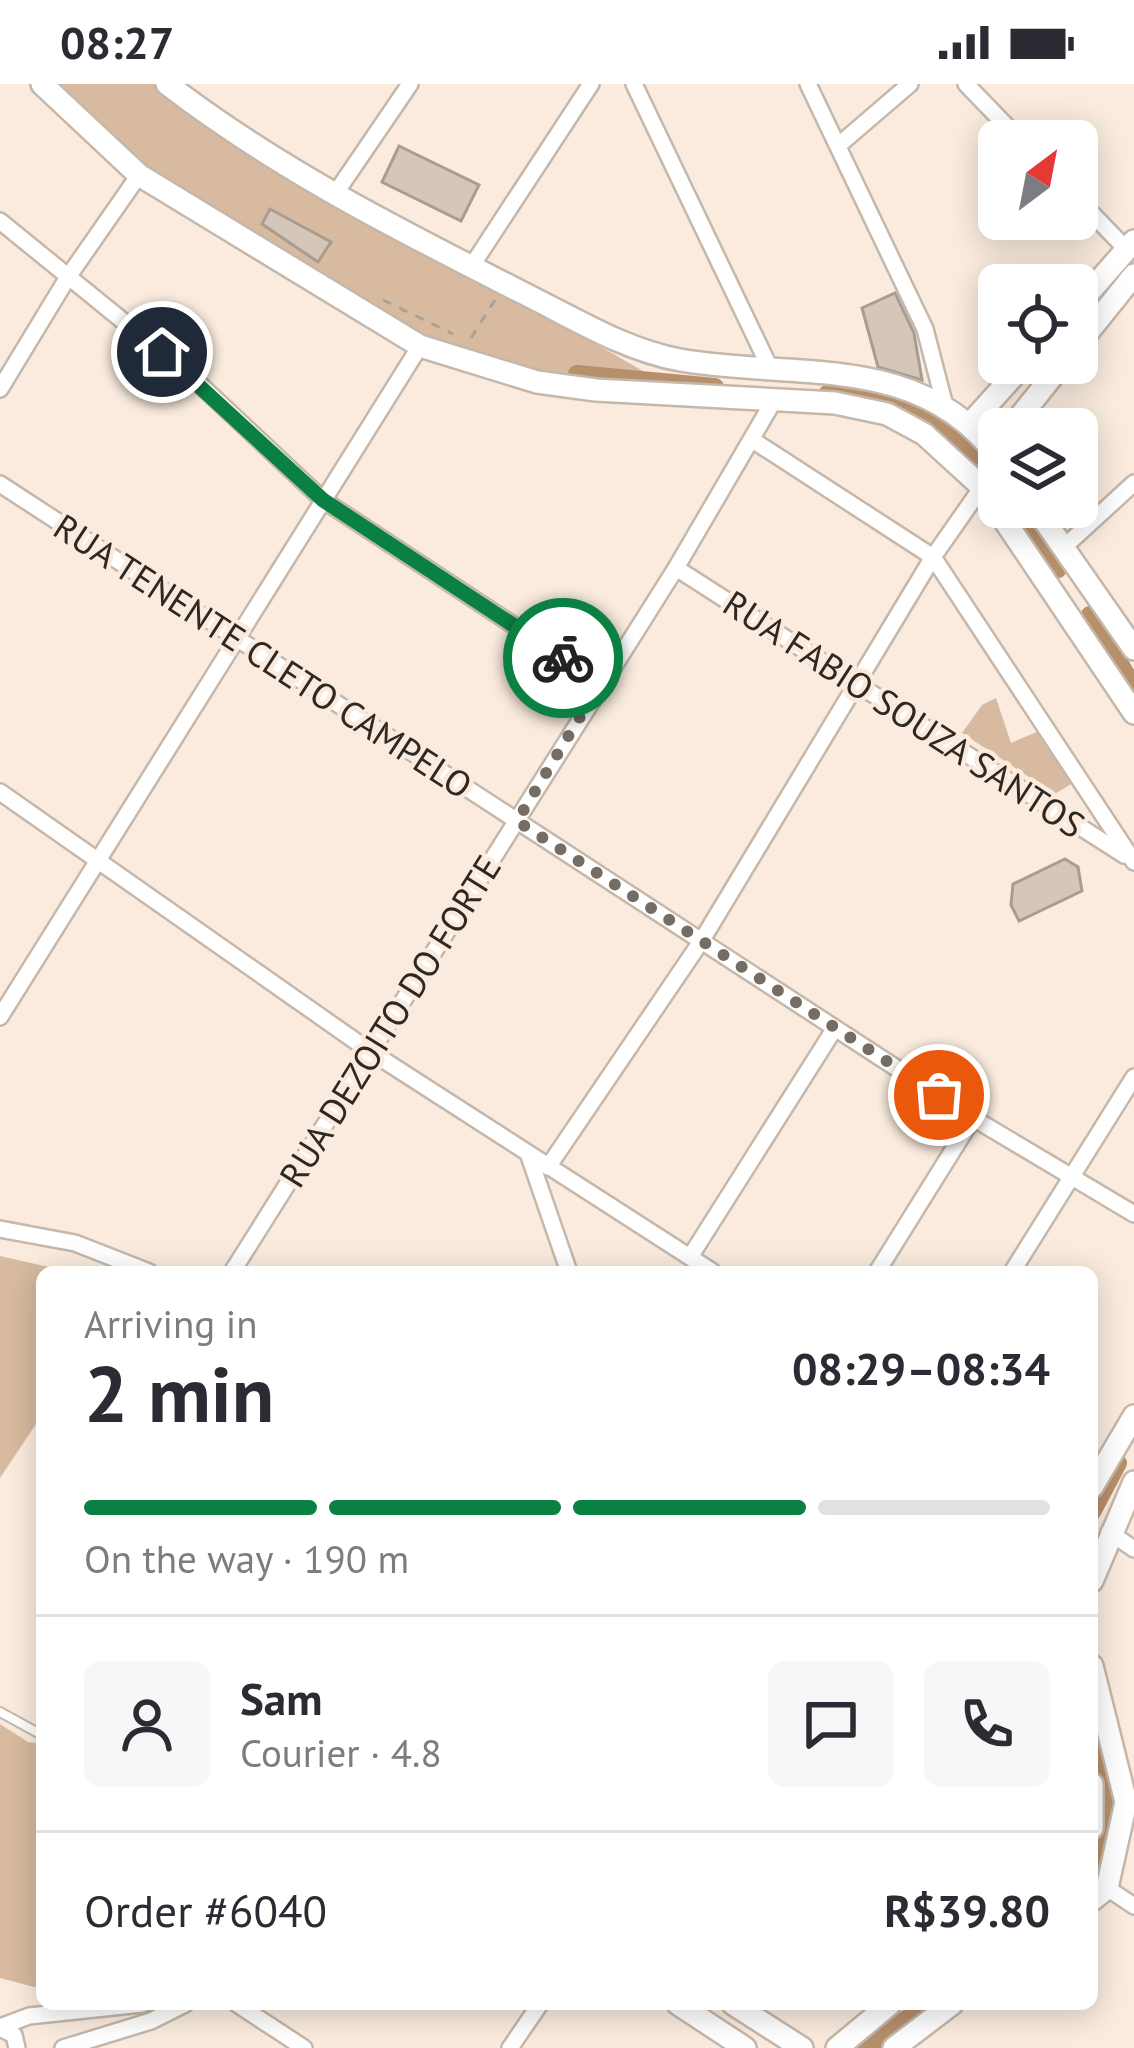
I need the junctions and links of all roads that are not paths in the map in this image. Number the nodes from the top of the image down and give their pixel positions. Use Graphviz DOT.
graph roads {
  1 [pos="42,84"];
  2 [pos="167,84"];
  3 [pos="410,84"];
  4 [pos="591,84"];
  5 [pos="634,84"];
  6 [pos="808,84"];
  7 [pos="910,84"];
  8 [pos="966,84"];
  9 [pos="1001,120"];
  10 [pos="840,144"];
  11 [pos="139,176"];
  12 [pos="335,194"];
  13 [pos="1098,216"];
  14 [pos="0,221"];
  15 [pos="1131,245"];
  16 [pos="471,267"];
  17 [pos="1134,274"];
  18 [pos="68,277"];
  19 [pos="1098,282"];
  20 [pos="1098,319"];
  21 [pos="420,346"];
  22 [pos="770,366"];
  23 [pos="1006,384"];
  24 [pos="1046,384"];
  25 [pos="0,389"];
  26 [pos="772,401"];
  27 [pos="945,406"];
  28 [pos="1027,408"];
  29 [pos="970,424"];
  30 [pos="978,432"];
  31 [pos="754,441"];
  32 [pos="978,483"];
  33 [pos="1134,483"];
  34 [pos="0,484"];
  35 [pos="978,493"];
  36 [pos="323,500"];
  37 [pos="1010,528"];
  38 [pos="1050,528"];
  39 [pos="1064,547"];
  40 [pos="933,557"];
  41 [pos="676,568"];
  42 [pos="1087,580"];
  43 [pos="1056,597"];
  44 [pos="237,641"];
  45 [pos="1134,649"];
  46 [pos="601,682"];
  47 [pos="855,686"];
  48 [pos="1134,713"];
  49 [pos="1086,791"];
  50 [pos="0,792"];
  51 [pos="1052,812"];
  52 [pos="517,821"];
  53 [pos="97,858"];
  54 [pos="1133,861"];
  55 [pos="702,940"];
  56 [pos="0,1017"];
  57 [pos="835,1028"];
  58 [pos="371,1052"];
  59 [pos="1134,1077"];
  60 [pos="973,1118"];
  61 [pos="529,1155"];
  62 [pos="548,1167"];
  63 [pos="1071,1178"];
  64 [pos="1134,1214"];
  65 [pos="0,1229"];
  66 [pos="690,1257"];
  67 [pos="134,1266"];
  68 [pos="236,1266"];
  69 [pos="567,1266"];
  70 [pos="704,1266"];
  71 [pos="881,1266"];
  72 [pos="1016,1266"];
  73 [pos="1134,1415"];
  74 [pos="1098,1477"];
  75 [pos="1134,1482"];
  76 [pos="1108,1532"];
  77 [pos="1134,1549"];
  78 [pos="1098,1563"];
  79 [pos="1098,1690"];
  80 [pos="0,1712"];
  81 [pos="36,1732"];
  82 [pos="1100,1894"];
  83 [pos="1134,1906"];
  84 [pos="86,2010"];
  85 [pos="173,2010"];
  86 [pos="246,2010"];
  87 [pos="536,2010"];
  88 [pos="687,2010"];
  89 [pos="742,2010"];
  90 [pos="883,2010"];
  91 [pos="944,2010"];
  92 [pos="0,2027"];
  93 [pos="17,2048"];
  94 [pos="63,2048"];
  95 [pos="304,2048"];
  96 [pos="510,2048"];
  97 [pos="745,2048"];
  98 [pos="802,2048"];
  99 [pos="837,2048"];
  100 [pos="894,2048"];
  1 -- 11 [label="main road"];
  2 -- 12 [label="main road"];
  3 -- 12 [label="street"];
  4 -- 16 [label="street"];
  5 -- 22 [label="street"];
  6 -- 10 [label="street"];
  7 -- 10 [label="street"];
  8 -- 9 [label="street"];
  10 -- 27 [label="street"];
  11 -- 18 [label="street"];
  11 -- 21 [label="main road"];
  12 -- 16 [label="main road"];
  13 -- 15 [label="street"];
  14 -- 18 [label="street"];
  15 -- 19 [label="main road"];
  16 -- 22 [label="main road"];
  17 -- 20 [label="main road"];
  18 -- 25 [label="street"];
  18 -- 36 [label="street"];
  21 -- 26 [label="main road"];
  21 -- 36 [label="street"];
  22 -- 27 [label="main road"];
  23 -- 29 [label="main road"];
  24 -- 28 [label="main road"];
  26 -- 31 [label="street, RUA DEZOITO DO FORTE"];
  26 -- 32 [label="main road"];
  27 -- 29 [label="main road"];
  29 -- 30 [label="main road"];
  31 -- 40 [label="street"];
  31 -- 41 [label="street, RUA DEZOITO DO FORTE"];
  33 -- 39 [label="street"];
  34 -- 44 [label="street, RUA TENENTE CLETO CAMPELO"];
  35 -- 40 [label="street"];
  36 -- 44 [label="street"];
  36 -- 46 [label="street"];
  37 -- 43 [label="main road"];
  38 -- 39 [label="main road"];
  39 -- 42 [label="main road"];
  40 -- 47 [label="street"];
  40 -- 49 [label="street"];
  41 -- 46 [label="street, RUA DEZOITO DO FORTE"];
  41 -- 47 [label="street, RUA FABIO SOUZA SANTOS"];
  42 -- 43 [label="main road"];
  42 -- 45 [label="main road"];
  43 -- 48 [label="main road"];
  44 -- 52 [label="street, RUA TENENTE CLETO CAMPELO"];
  44 -- 53 [label="street"];
  46 -- 52 [label="street, RUA DEZOITO DO FORTE"];
  47 -- 51 [label="street, RUA FABIO SOUZA SANTOS"];
  47 -- 55 [label="street"];
  49 -- 51 [label="street"];
  49 -- 54 [label="street"];
  50 -- 53 [label="street"];
  51 -- 54 [label="street, RUA FABIO SOUZA SANTOS"];
  52 -- 55 [label="street, RUA TENENTE CLETO CAMPELO"];
  52 -- 58 [label="street, RUA DEZOITO DO FORTE"];
  53 -- 56 [label="street"];
  53 -- 58 [label="street"];
  55 -- 57 [label="street, RUA TENENTE CLETO CAMPELO"];
  55 -- 62 [label="street"];
  57 -- 60 [label="street, RUA TENENTE CLETO CAMPELO"];
  57 -- 66 [label="street"];
  58 -- 61 [label="street"];
  58 -- 68 [label="street, RUA DEZOITO DO FORTE"];
  59 -- 63 [label="street"];
  60 -- 63 [label="street, RUA TENENTE CLETO CAMPELO"];
  60 -- 71 [label="street"];
  61 -- 62 [label="street"];
  61 -- 69 [label="street"];
  62 -- 66 [label="street"];
  63 -- 64 [label="street, RUA TENENTE CLETO CAMPELO"];
  63 -- 72 [label="street"];
  65 -- 67 [label="street"];
  66 -- 70 [label="street"];
  73 -- 74 [label="main road"];
  75 -- 76 [label="main road"];
  76 -- 77 [label="street"];
  76 -- 78 [label="main road"];
  79 -- 82 [label="main road"];
  80 -- 81 [label="lane"];
  82 -- 83 [label="street"];
  84 -- 92 [label="street"];
  85 -- 94 [label="street"];
  86 -- 95 [label="street"];
  87 -- 96 [label="street"];
  88 -- 97 [label="main road"];
  89 -- 98 [label="main road"];
  90 -- 99 [label="main road"];
  91 -- 100 [label="main road"];
  92 -- 93 [label="street"];
}
